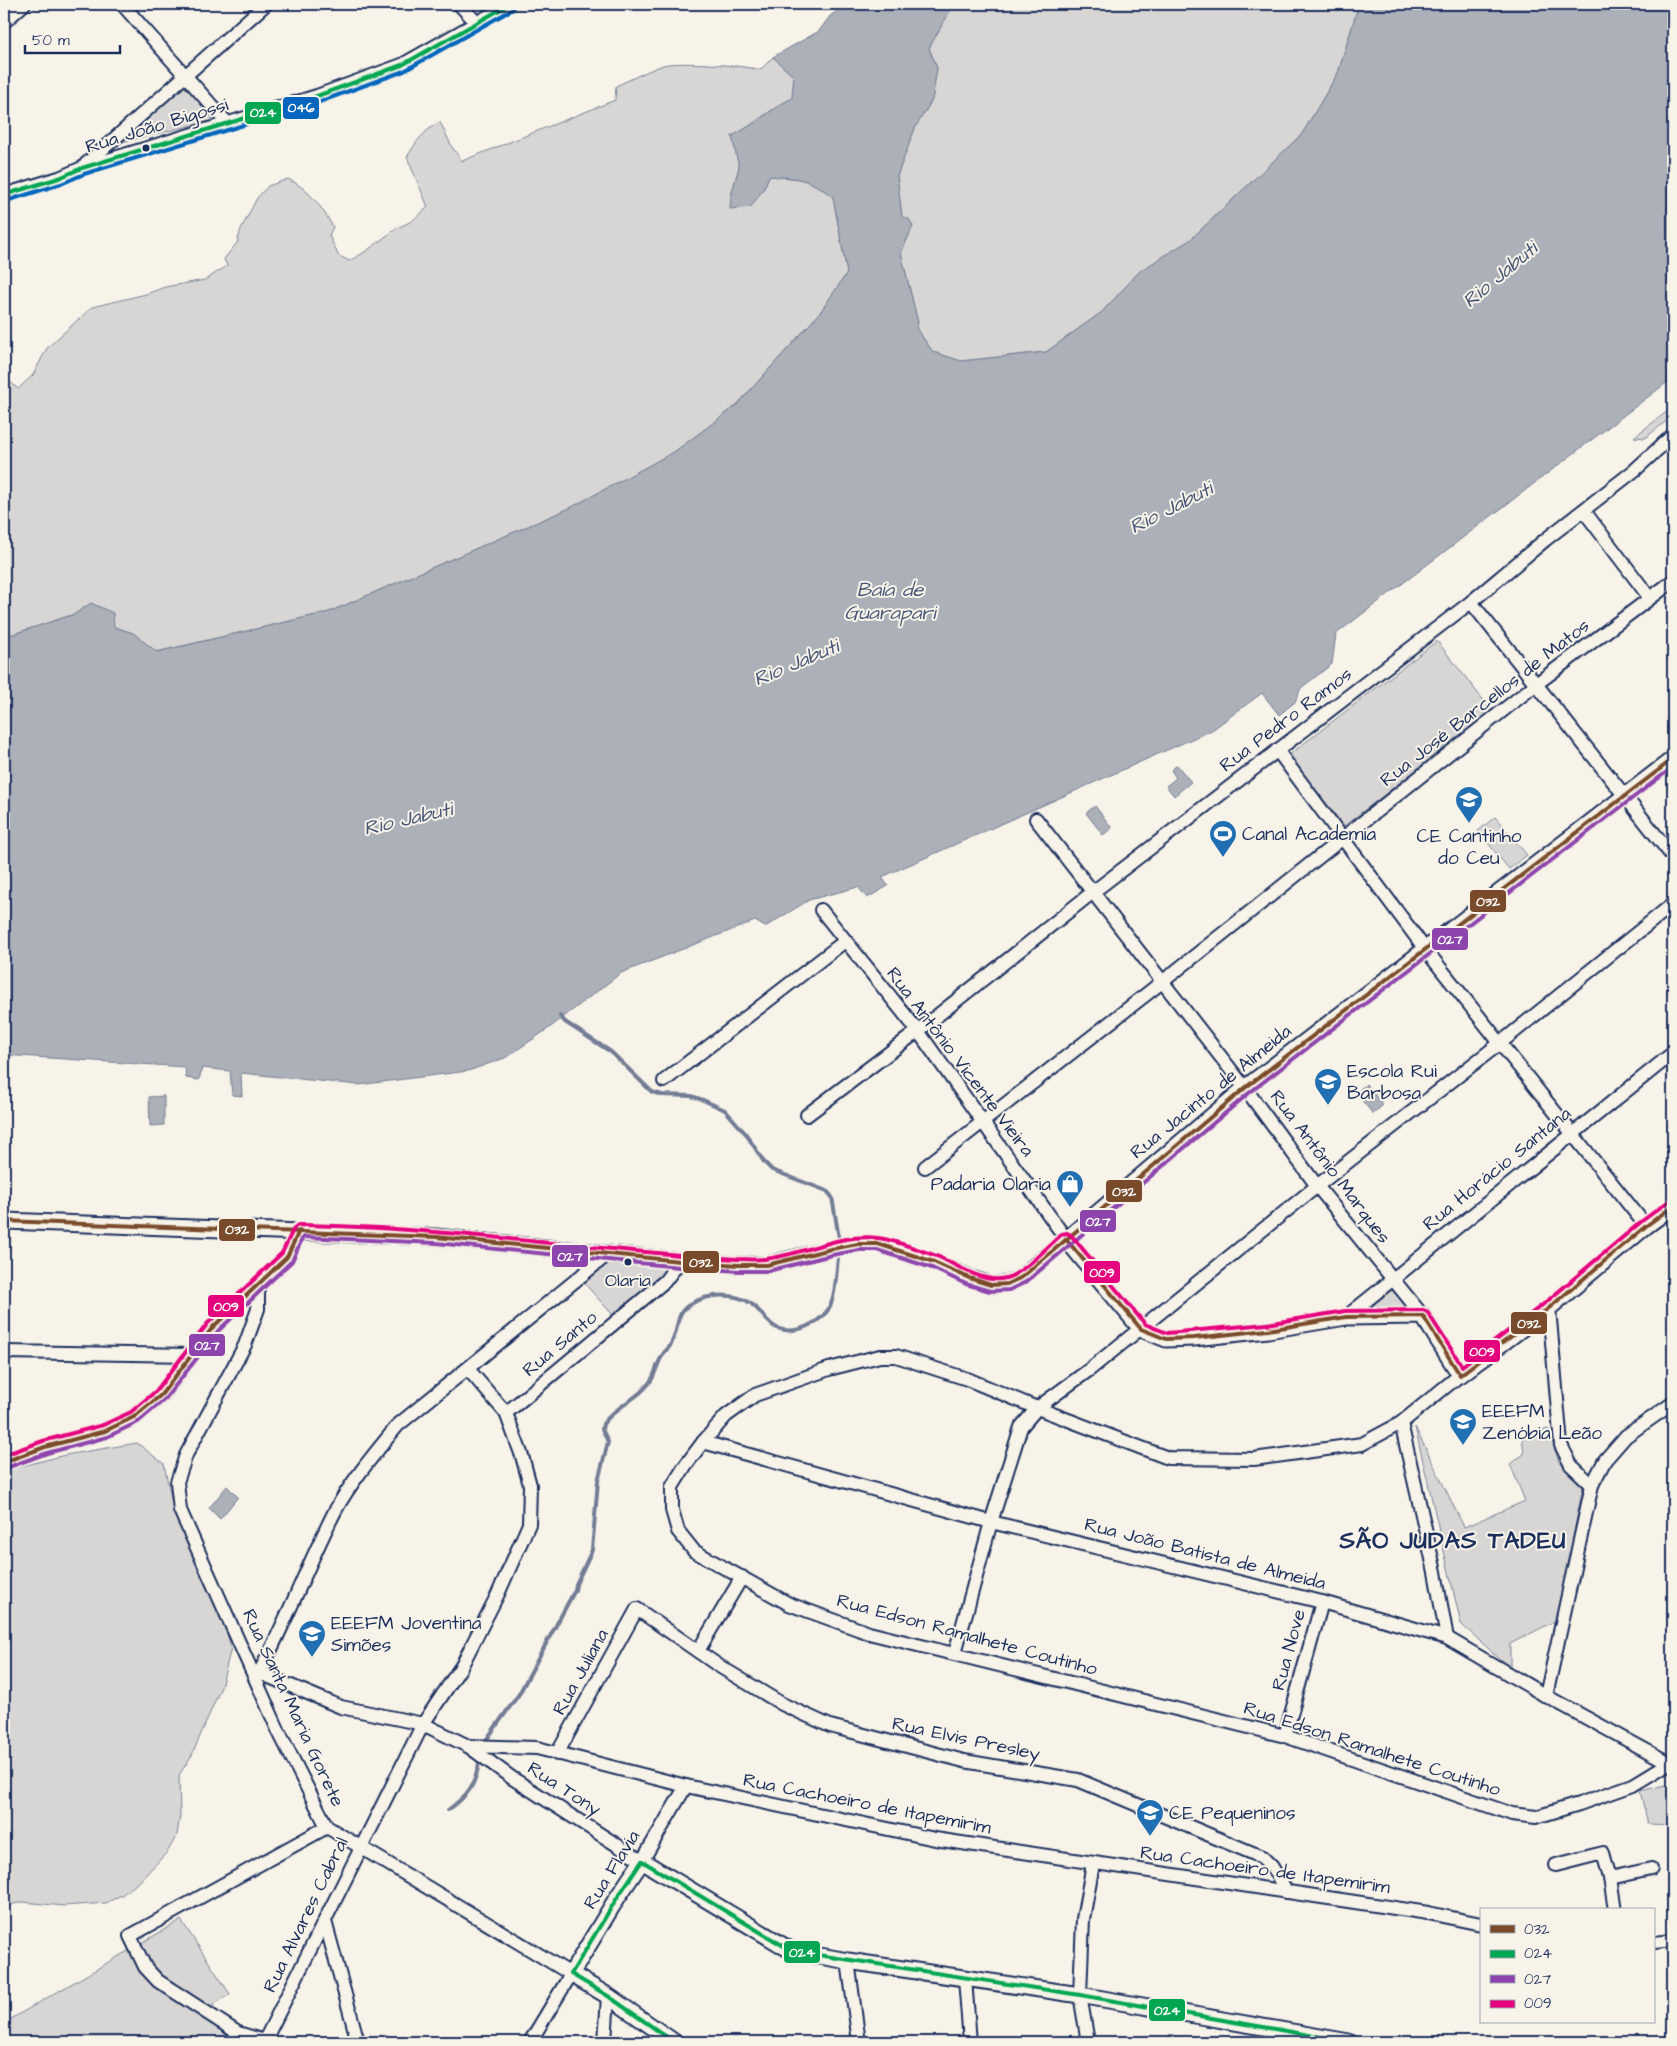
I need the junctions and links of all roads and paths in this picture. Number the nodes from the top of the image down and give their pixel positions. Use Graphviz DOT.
graph roads {
  1 [pos="24,4"];
  2 [pos="122,4"];
  3 [pos="266,4"];
  4 [pos="459,4"];
  5 [pos="510,4"];
  6 [pos="4,22"];
  7 [pos="477,24"];
  8 [pos="185,74"];
  9 [pos="228,124"];
  10 [pos="82,168"];
  11 [pos="4,195"];
  12 [pos="1673,435"];
  13 [pos="1584,511"];
  14 [pos="1673,580"];
  15 [pos="1650,598"];
  16 [pos="1471,602"];
  17 [pos="1535,685"];
  18 [pos="1277,750"];
  19 [pos="1673,758"];
  20 [pos="1626,795"];
  21 [pos="1036,819"];
  22 [pos="1344,838"];
  23 [pos="1673,857"];
  24 [pos="1093,892"];
  25 [pos="1673,904"];
  26 [pos="821,910"];
  27 [pos="845,942"];
  28 [pos="1425,949"];
  29 [pos="1162,982"];
  30 [pos="918,1031"];
  31 [pos="1500,1044"];
  32 [pos="1673,1053"];
  33 [pos="664,1081"];
  34 [pos="1245,1088"];
  35 [pos="807,1115"];
  36 [pos="983,1122"];
  37 [pos="1573,1133"];
  38 [pos="925,1166"];
  39 [pos="1317,1186"];
  40 [pos="1673,1206"];
  41 [pos="4,1221"];
  42 [pos="1646,1226"];
  43 [pos="299,1231"];
  44 [pos="1066,1239"];
  45 [pos="608,1254"];
  46 [pos="680,1261"];
  47 [pos="1392,1280"];
  48 [pos="258,1286"];
  49 [pos="1549,1308"];
  50 [pos="1423,1316"];
  51 [pos="1346,1317"];
  52 [pos="1141,1329"];
  53 [pos="4,1352"];
  54 [pos="193,1355"];
  55 [pos="468,1369"];
  56 [pos="1460,1375"];
  57 [pos="1673,1403"];
  58 [pos="1037,1408"];
  59 [pos="506,1413"];
  60 [pos="1401,1424"];
  61 [pos="703,1442"];
  62 [pos="4,1462"];
  63 [pos="1592,1485"];
  64 [pos="991,1522"];
  65 [pos="742,1577"];
  66 [pos="1322,1602"];
  67 [pos="637,1609"];
  68 [pos="1447,1638"];
  69 [pos="698,1651"];
  70 [pos="954,1653"];
  71 [pos="258,1676"];
  72 [pos="1546,1696"];
  73 [pos="423,1724"];
  74 [pos="1285,1736"];
  75 [pos="468,1746"];
  76 [pos="557,1754"];
  77 [pos="1671,1764"];
  78 [pos="686,1786"];
  79 [pos="327,1827"];
  80 [pos="360,1847"];
  81 [pos="642,1861"];
  82 [pos="1093,1864"];
  83 [pos="1556,1865"];
  84 [pos="1650,1869"];
  85 [pos="1610,1878"];
  86 [pos="1287,1892"];
  87 [pos="1615,1908"];
  88 [pos="325,1921"];
  89 [pos="1480,1924"];
  90 [pos="1673,1941"];
  91 [pos="1654,1943"];
  92 [pos="848,1961"];
  93 [pos="571,1974"];
  94 [pos="964,1979"];
  95 [pos="1080,1995"];
  96 [pos="608,1996"];
  97 [pos="264,2042"];
  98 [pos="358,2042"];
  99 [pos="530,2042"];
  100 [pos="605,2042"];
  101 [pos="674,2042"];
  102 [pos="859,2042"];
  103 [pos="970,2042"];
  104 [pos="1088,2042"];
  105 [pos="1349,2042"];
  1 -- 6 [label="street"];
  2 -- 8 [label="street"];
  3 -- 8 [label="street"];
  4 -- 7 [label="street"];
  5 -- 7 [label="street, Rua João Bigossi"];
  7 -- 9 [label="street, Rua João Bigossi"];
  8 -- 9 [label="street"];
  8 -- 10 [label="street"];
  9 -- 10 [label="street, Rua João Bigossi"];
  10 -- 11 [label="street, Rua João Bigossi"];
  12 -- 13 [label="street, Rua Pedro Ramos"];
  13 -- 15 [label="street"];
  13 -- 16 [label="street, Rua Pedro Ramos"];
  14 -- 15 [label="street, Rua José Barcellos de Matos"];
  15 -- 17 [label="street, Rua José Barcellos de Matos"];
  16 -- 17 [label="street"];
  16 -- 18 [label="street, Rua Pedro Ramos"];
  17 -- 20 [label="street"];
  17 -- 22 [label="street, Rua José Barcellos de Matos"];
  18 -- 22 [label="street"];
  18 -- 24 [label="street, Rua Pedro Ramos"];
  19 -- 20 [label="street, Rua Jacinto de Almeida"];
  20 -- 23 [label="street"];
  20 -- 28 [label="street, Rua Jacinto de Almeida"];
  21 -- 24 [label="street, Rua Antônio Marques"];
  22 -- 28 [label="street"];
  22 -- 29 [label="street, Rua José Barcellos de Matos"];
  24 -- 29 [label="street, Rua Antônio Marques"];
  24 -- 30 [label="street, Rua Pedro Ramos"];
  25 -- 31 [label="street"];
  26 -- 27 [label="street, Rua Antônio Vicente Vieira"];
  27 -- 30 [label="street, Rua Antônio Vicente Vieira"];
  27 -- 33 [label="street"];
  28 -- 31 [label="street"];
  28 -- 34 [label="street, Rua Jacinto de Almeida"];
  29 -- 34 [label="street, Rua Antônio Marques"];
  29 -- 36 [label="street"];
  30 -- 35 [label="street, Rua Pedro Ramos"];
  30 -- 36 [label="street, Rua Antônio Vicente Vieira"];
  31 -- 37 [label="street"];
  31 -- 39 [label="street"];
  32 -- 37 [label="street, Rua Horácio Santana"];
  34 -- 39 [label="street, Rua Antônio Marques"];
  34 -- 44 [label="street, Rua Jacinto de Almeida"];
  36 -- 38 [label="street"];
  36 -- 44 [label="street, Rua Antônio Vicente Vieira"];
  37 -- 42 [label="street"];
  37 -- 47 [label="street, Rua Horácio Santana"];
  39 -- 47 [label="street, Rua Antônio Marques"];
  39 -- 52 [label="street"];
  40 -- 42 [label="street"];
  41 -- 43 [label="street, Rua Jacinto de Almeida"];
  42 -- 49 [label="street"];
  43 -- 45 [label="street, Rua Jacinto de Almeida"];
  43 -- 48 [label="street"];
  44 -- 46 [label="street, Rua Jacinto de Almeida"];
  44 -- 52 [label="street"];
  45 -- 46 [label="street, Rua Jacinto de Almeida"];
  45 -- 55 [label="street"];
  46 -- 59 [label="street, Rua Santo"];
  47 -- 50 [label="street, Rua Antônio Marques"];
  47 -- 51 [label="street, Rua Horácio Santana"];
  48 -- 54 [label="street"];
  48 -- 71 [label="street, Rua Santa Maria Gorete"];
  49 -- 56 [label="street"];
  49 -- 63 [label="street"];
  50 -- 51 [label="street, Rua Horácio Santana"];
  50 -- 56 [label="street, Rua Antônio Marques"];
  51 -- 52 [label="street, Rua Horácio Santana"];
  52 -- 58 [label="street"];
  53 -- 54 [label="street"];
  54 -- 62 [label="street"];
  55 -- 59 [label="street"];
  55 -- 71 [label="street"];
  56 -- 60 [label="street, Rua Edson Ramalhete Coutinho"];
  57 -- 63 [label="street"];
  58 -- 60 [label="street, Rua Edson Ramalhete Coutinho"];
  58 -- 61 [label="street, Rua Edson Ramalhete Coutinho"];
  58 -- 64 [label="street"];
  59 -- 73 [label="street, Rua Alvares Cabral"];
  60 -- 68 [label="street"];
  61 -- 64 [label="street, Rua João Batista de Almeida"];
  61 -- 65 [label="street, Rua Edson Ramalhete Coutinho"];
  63 -- 72 [label="street"];
  64 -- 66 [label="street, Rua João Batista de Almeida"];
  64 -- 70 [label="street"];
  65 -- 69 [label="street"];
  65 -- 70 [label="street, Rua Edson Ramalhete Coutinho"];
  66 -- 68 [label="street, Rua João Batista de Almeida"];
  66 -- 74 [label="street, Rua Nove"];
  67 -- 69 [label="street, Rua Elvis Presley"];
  67 -- 76 [label="street, Rua Juliana"];
  68 -- 72 [label="street, Rua João Batista de Almeida"];
  69 -- 86 [label="street, Rua Elvis Presley"];
  70 -- 74 [label="street, Rua Edson Ramalhete Coutinho"];
  71 -- 73 [label="street, Rua Cachoeiro de Itapemirim"];
  71 -- 79 [label="street, Rua Santa Maria Gorete"];
  72 -- 77 [label="street, Rua João Batista de Almeida"];
  73 -- 75 [label="street, Rua Cachoeiro de Itapemirim"];
  73 -- 80 [label="street, Rua Alvares Cabral"];
  74 -- 77 [label="street, Rua Edson Ramalhete Coutinho"];
  75 -- 76 [label="street, Rua Cachoeiro de Itapemirim"];
  75 -- 81 [label="street, Rua Tony"];
  76 -- 78 [label="street, Rua Cachoeiro de Itapemirim"];
  78 -- 81 [label="street, Rua Flavia"];
  78 -- 82 [label="street, Rua Cachoeiro de Itapemirim"];
  79 -- 80 [label="street, Rua Santa Maria Gorete"];
  79 -- 97 [label="street"];
  80 -- 88 [label="street, Rua Alvares Cabral"];
  80 -- 93 [label="street, Rua Santa Maria Gorete"];
  81 -- 92 [label="street"];
  81 -- 93 [label="street, Rua Flavia"];
  82 -- 86 [label="street, Rua Cachoeiro de Itapemirim"];
  82 -- 95 [label="street"];
  83 -- 85 [label="street"];
  84 -- 85 [label="street"];
  85 -- 87 [label="street"];
  86 -- 89 [label="street, Rua Cachoeiro de Itapemirim"];
  88 -- 97 [label="street, Rua Alvares Cabral"];
  88 -- 98 [label="street"];
  90 -- 91 [label="street"];
  92 -- 94 [label="street"];
  92 -- 102 [label="street"];
  93 -- 96 [label="street, Rua Santa Maria Gorete"];
  93 -- 99 [label="street"];
  94 -- 95 [label="street"];
  94 -- 103 [label="street"];
  95 -- 104 [label="street"];
  95 -- 105 [label="street"];
  96 -- 100 [label="street"];
  96 -- 101 [label="street, Rua Santa Maria Gorete"];
}
